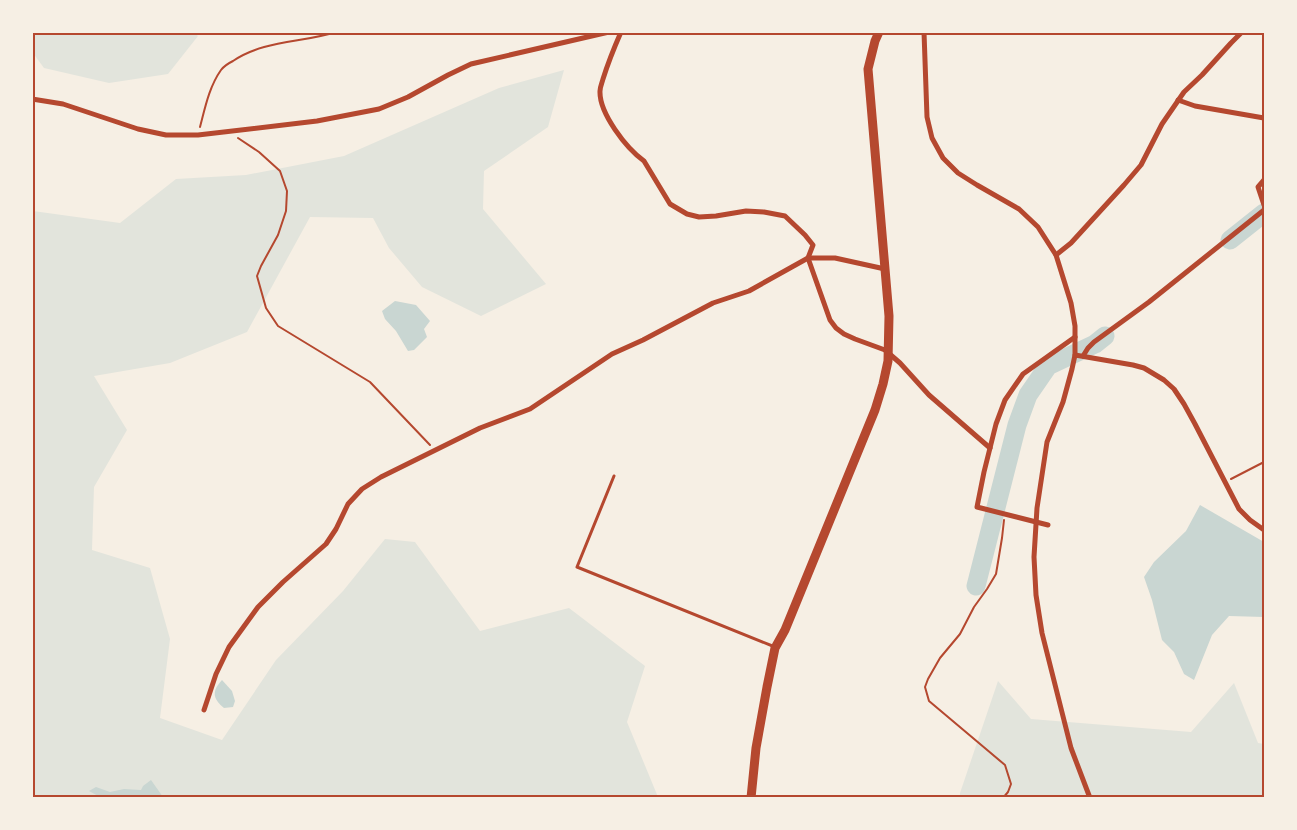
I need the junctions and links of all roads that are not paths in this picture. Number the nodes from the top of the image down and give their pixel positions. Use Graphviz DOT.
graph roads {
  1 [pos="609,32"];
  2 [pos="621,32"];
  3 [pos="879,32"];
  4 [pos="924,32"];
  5 [pos="1242,32"];
  6 [pos="32,99"];
  7 [pos="1178,100"];
  8 [pos="1264,118"];
  9 [pos="1264,180"];
  10 [pos="1264,203"];
  11 [pos="1264,210"];
  12 [pos="1056,255"];
  13 [pos="808,258"];
  14 [pos="885,269"];
  15 [pos="1075,337"];
  16 [pos="888,353"];
  17 [pos="1075,354"];
  18 [pos="1083,356"];
  19 [pos="990,448"];
  20 [pos="614,476"];
  21 [pos="1036,522"];
  22 [pos="1048,525"];
  23 [pos="1264,530"];
  24 [pos="775,648"];
  25 [pos="204,710"];
  26 [pos="751,798"];
  27 [pos="1090,798"];
  1 -- 6 [label="street"];
  2 -- 13 [label="street"];
  3 -- 14 [label="main road"];
  4 -- 12 [label="street"];
  5 -- 7 [label="street"];
  7 -- 8 [label="street"];
  7 -- 12 [label="street"];
  9 -- 10 [label="street"];
  11 -- 18 [label="street"];
  12 -- 15 [label="street"];
  13 -- 14 [label="street"];
  13 -- 16 [label="street"];
  13 -- 25 [label="street"];
  14 -- 16 [label="main road"];
  15 -- 17 [label="street"];
  15 -- 19 [label="street"];
  16 -- 19 [label="street"];
  16 -- 24 [label="main road"];
  17 -- 18 [label="street"];
  17 -- 21 [label="street"];
  18 -- 23 [label="street"];
  19 -- 21 [label="street"];
  20 -- 24 [label="lane"];
  21 -- 22 [label="street"];
  21 -- 27 [label="street"];
  24 -- 26 [label="main road"];
}
